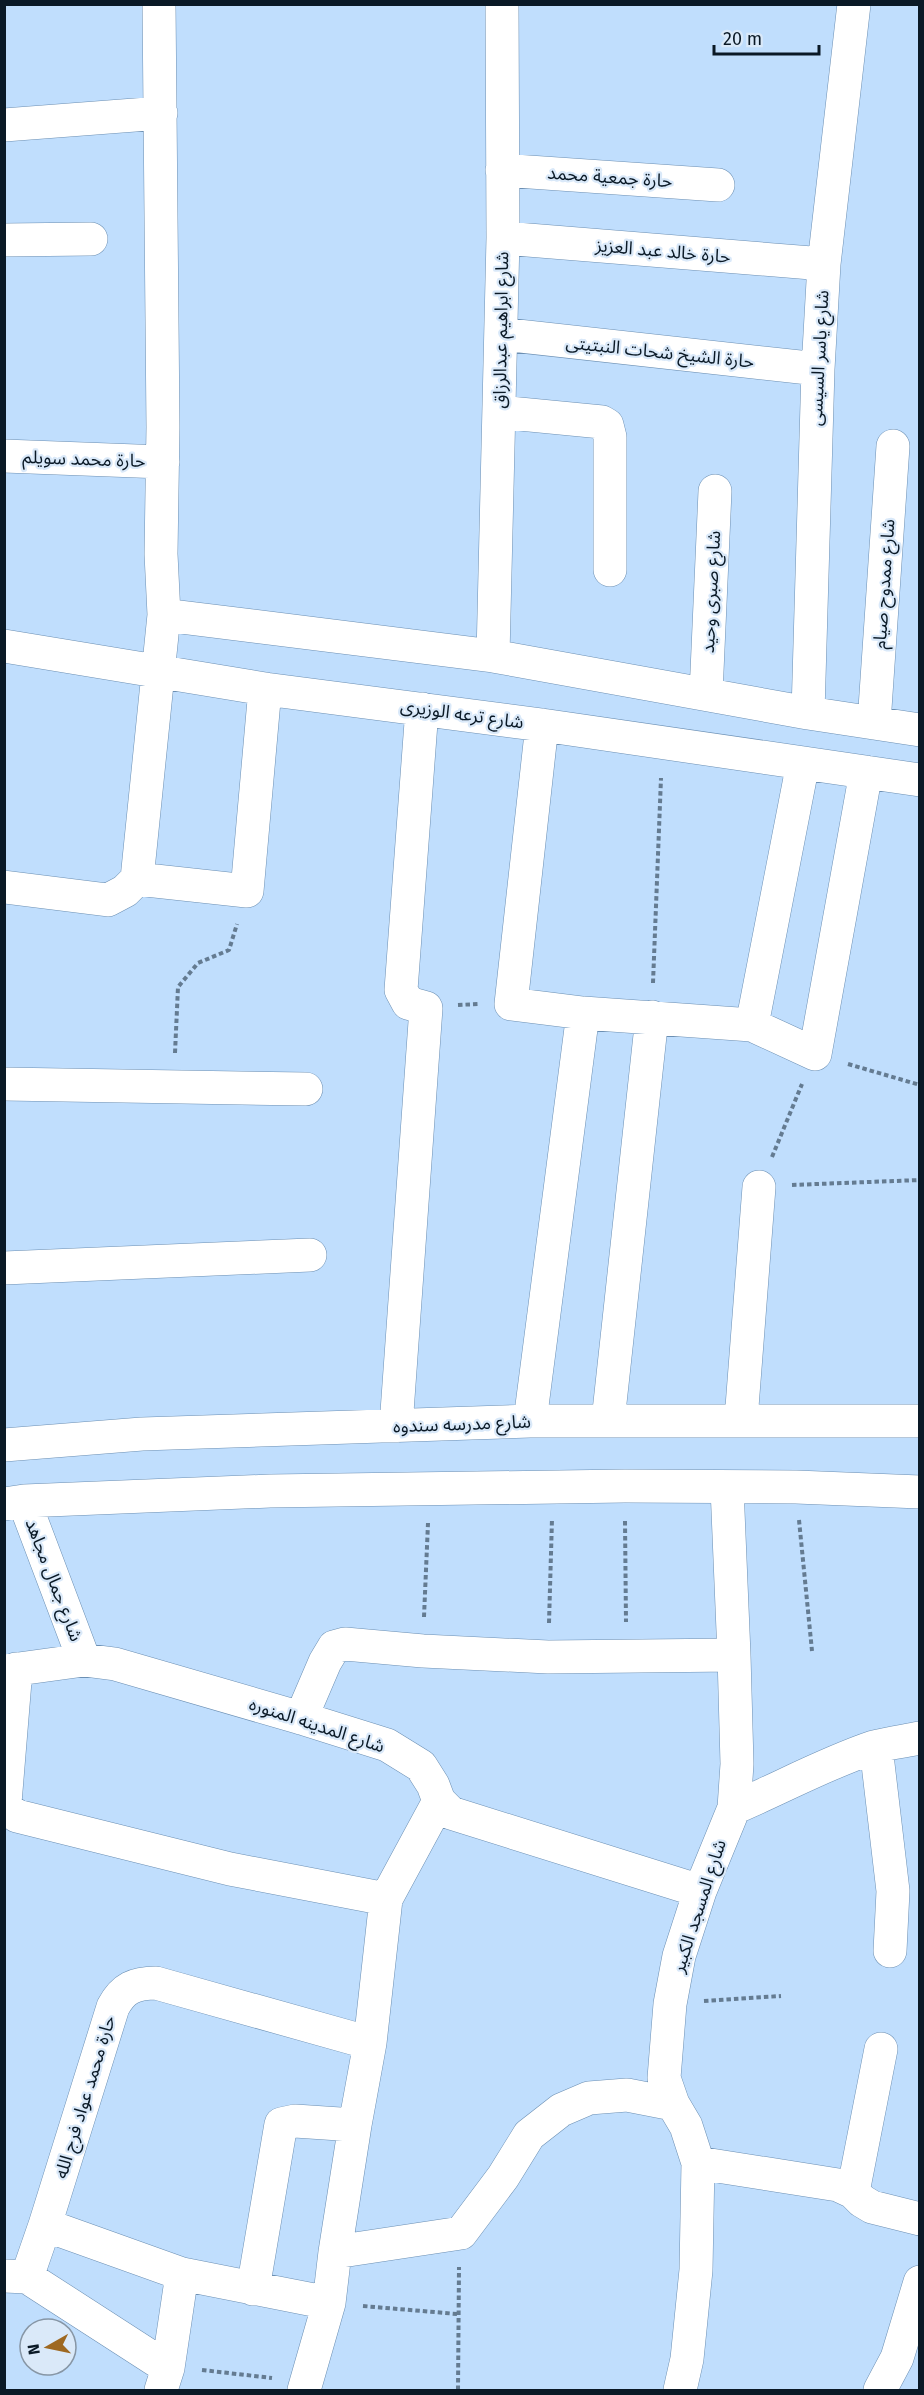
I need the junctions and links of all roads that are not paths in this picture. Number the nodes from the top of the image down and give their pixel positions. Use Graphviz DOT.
graph roads {
  1 [pos="159,4"];
  2 [pos="502,4"];
  3 [pos="854,4"];
  4 [pos="161,113"];
  5 [pos="4,125"];
  6 [pos="502,170"];
  7 [pos="718,184"];
  8 [pos="503,238"];
  9 [pos="91,239"];
  10 [pos="4,240"];
  11 [pos="824,264"];
  12 [pos="501,334"];
  13 [pos="818,369"];
  14 [pos="499,412"];
  15 [pos="893,446"];
  16 [pos="4,456"];
  17 [pos="163,462"];
  18 [pos="716,490"];
  19 [pos="610,570"];
  20 [pos="164,615"];
  21 [pos="4,646"];
  22 [pos="493,656"];
  23 [pos="157,670"];
  24 [pos="265,688"];
  25 [pos="706,694"];
  26 [pos="422,709"];
  27 [pos="808,713"];
  28 [pos="874,723"];
  29 [pos="542,725"];
  30 [pos="920,730"];
  31 [pos="803,763"];
  32 [pos="866,772"];
  33 [pos="920,780"];
  34 [pos="137,879"];
  35 [pos="4,887"];
  36 [pos="583,1013"];
  37 [pos="652,1017"];
  38 [pos="752,1025"];
  39 [pos="4,1084"];
  40 [pos="306,1089"];
  41 [pos="759,1187"];
  42 [pos="310,1255"];
  43 [pos="4,1268"];
  44 [pos="919,1415"];
  45 [pos="741,1420"];
  46 [pos="530,1421"];
  47 [pos="608,1421"];
  48 [pos="396,1426"];
  49 [pos="4,1445"];
  50 [pos="727,1487"];
  51 [pos="920,1492"];
  52 [pos="14,1502"];
  53 [pos="734,1654"];
  54 [pos="84,1660"];
  55 [pos="10,1670"];
  56 [pos="301,1718"];
  57 [pos="920,1738"];
  58 [pos="876,1747"];
  59 [pos="439,1801"];
  60 [pos="734,1808"];
  61 [pos="700,1892"];
  62 [pos="386,1899"];
  63 [pos="890,1951"];
  64 [pos="370,2043"];
  65 [pos="881,2049"];
  66 [pos="673,2104"];
  67 [pos="355,2124"];
  68 [pos="698,2163"];
  69 [pos="853,2192"];
  70 [pos="920,2219"];
  71 [pos="45,2225"];
  72 [pos="335,2252"];
  73 [pos="182,2274"];
  74 [pos="16,2276"];
  75 [pos="920,2282"];
  76 [pos="253,2289"];
  77 [pos="329,2303"];
  78 [pos="165,2379"];
  79 [pos="305,2387"];
  80 [pos="680,2391"];
  81 [pos="880,2391"];
  1 -- 4 [label="street"];
  2 -- 6 [label="street, شارع ابراهيم عبدالرزاق"];
  3 -- 11 [label="street, شارع ياسر السيسى"];
  4 -- 5 [label="street"];
  4 -- 17 [label="street"];
  6 -- 7 [label="street, حارة جمعية محمد"];
  6 -- 8 [label="street, شارع ابراهيم عبدالرزاق"];
  8 -- 11 [label="street, حارة خالد عبد العزيز"];
  8 -- 12 [label="street, شارع ابراهيم عبدالرزاق"];
  9 -- 10 [label="street"];
  11 -- 13 [label="street, شارع ياسر السيسى"];
  12 -- 13 [label="street, حارة الشيخ شحات النبتيتى"];
  12 -- 14 [label="street, شارع ابراهيم عبدالرزاق"];
  13 -- 27 [label="street, شارع ياسر السيسى"];
  14 -- 19 [label="street"];
  14 -- 22 [label="street, شارع ابراهيم عبدالرزاق"];
  15 -- 28 [label="street, شارع ممدوح صيام"];
  16 -- 17 [label="street, حارة محمد سويلم"];
  17 -- 20 [label="street"];
  18 -- 25 [label="street, شارع صبرى وحيد"];
  20 -- 22 [label="street"];
  20 -- 23 [label="street"];
  21 -- 23 [label="street, شارع ترعه الوزيرى"];
  22 -- 25 [label="street"];
  23 -- 24 [label="street, شارع ترعه الوزيرى"];
  23 -- 34 [label="street"];
  24 -- 26 [label="street, شارع ترعه الوزيرى"];
  24 -- 34 [label="street"];
  25 -- 27 [label="street"];
  26 -- 29 [label="street, شارع ترعه الوزيرى"];
  26 -- 48 [label="street"];
  27 -- 28 [label="street"];
  28 -- 30 [label="street"];
  29 -- 31 [label="street, شارع ترعه الوزيرى"];
  29 -- 36 [label="street"];
  31 -- 32 [label="street, شارع ترعه الوزيرى"];
  31 -- 38 [label="street"];
  32 -- 33 [label="street, شارع ترعه الوزيرى"];
  32 -- 38 [label="street"];
  34 -- 35 [label="street"];
  36 -- 37 [label="street"];
  36 -- 46 [label="street"];
  37 -- 38 [label="street"];
  37 -- 47 [label="street"];
  39 -- 40 [label="street"];
  41 -- 45 [label="street"];
  42 -- 43 [label="street"];
  44 -- 45 [label="street, شارع مدرسه سندوه"];
  45 -- 47 [label="street, شارع مدرسه سندوه"];
  46 -- 47 [label="street, شارع مدرسه سندوه"];
  46 -- 48 [label="street, شارع مدرسه سندوه"];
  48 -- 49 [label="street, شارع مدرسه سندوه"];
  50 -- 51 [label="street"];
  50 -- 52 [label="street"];
  50 -- 53 [label="street, شارع المسجد الكبير"];
  52 -- 54 [label="street, شارع جمال مجاهد"];
  53 -- 56 [label="street"];
  53 -- 60 [label="street, شارع المسجد الكبير"];
  54 -- 55 [label="street, شارع المدينه المنوره"];
  54 -- 56 [label="street, شارع المدينه المنوره"];
  55 -- 62 [label="street"];
  56 -- 59 [label="street, شارع المدينه المنوره"];
  57 -- 58 [label="street"];
  58 -- 60 [label="street"];
  58 -- 63 [label="street"];
  59 -- 61 [label="street"];
  59 -- 62 [label="street"];
  60 -- 61 [label="street, شارع المسجد الكبير"];
  61 -- 66 [label="street, شارع المسجد الكبير"];
  62 -- 64 [label="street"];
  64 -- 67 [label="street"];
  64 -- 71 [label="street, حارة محمد عواد فرج الله"];
  65 -- 69 [label="street"];
  66 -- 68 [label="street, شارع المسجد الكبير"];
  66 -- 72 [label="street"];
  67 -- 72 [label="street"];
  67 -- 76 [label="street"];
  68 -- 69 [label="street"];
  68 -- 80 [label="street, شارع المسجد الكبير"];
  69 -- 70 [label="street"];
  71 -- 73 [label="street"];
  71 -- 74 [label="street, حارة محمد عواد فرج الله"];
  72 -- 77 [label="street"];
  73 -- 76 [label="street"];
  73 -- 78 [label="street"];
  74 -- 78 [label="street"];
  75 -- 81 [label="street"];
  76 -- 77 [label="street"];
  77 -- 79 [label="street"];
}
